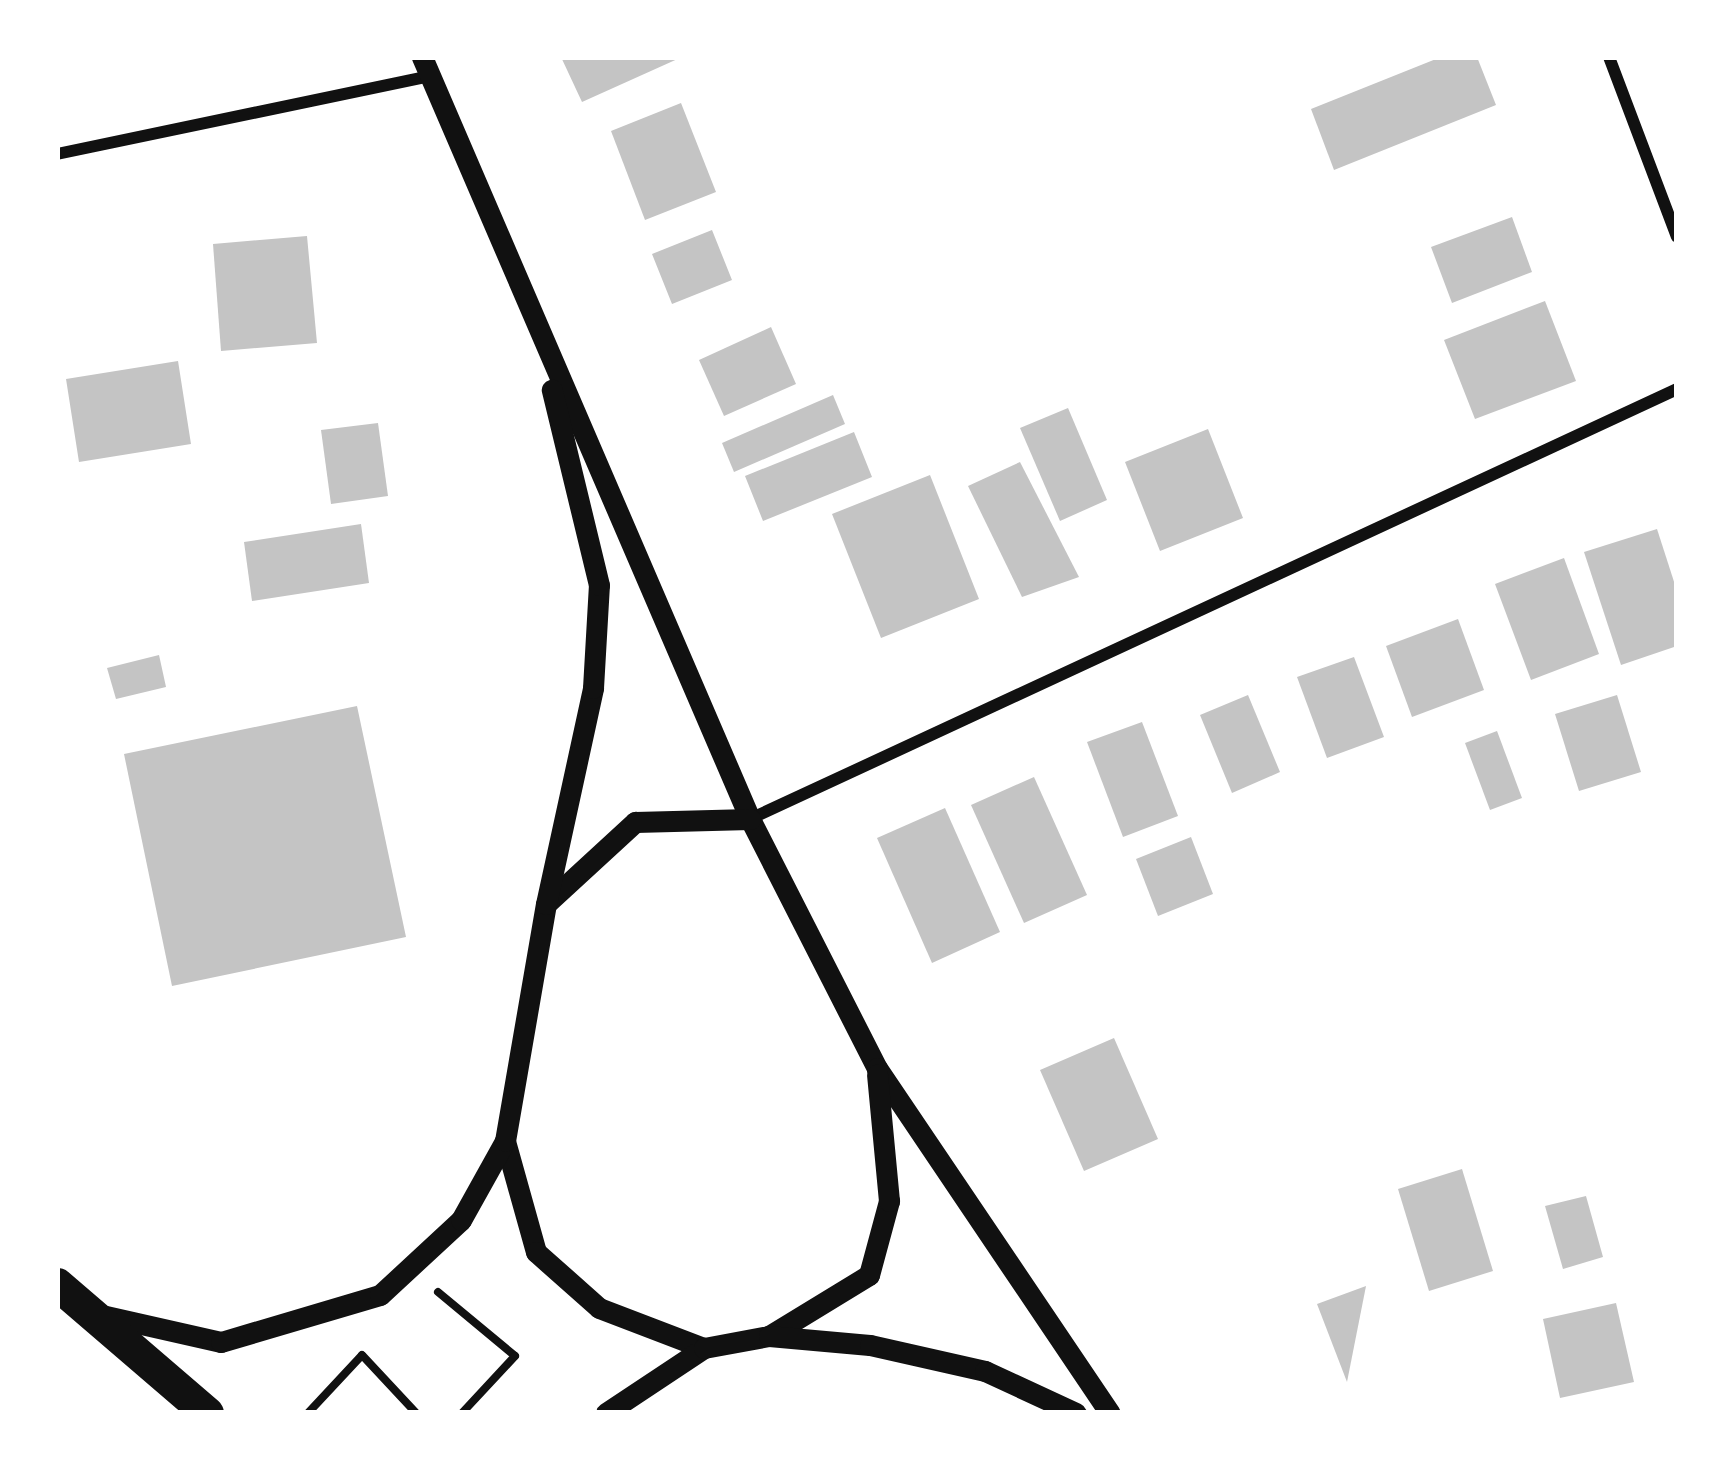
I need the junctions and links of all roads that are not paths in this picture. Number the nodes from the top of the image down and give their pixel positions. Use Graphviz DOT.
graph roads {
  1 [pos="1609,57"];
  2 [pos="426,67"];
  3 [pos="57,154"];
  4 [pos="1677,237"];
  5 [pos="538,332"];
  6 [pos="1677,389"];
  7 [pos="750,819"];
  8 [pos="546,904"];
  9 [pos="877,1068"];
  10 [pos="505,1141"];
  11 [pos="57,1284"];
  12 [pos="89,1312"];
  13 [pos="769,1336"];
  14 [pos="704,1348"];
  15 [pos="207,1413"];
  16 [pos="605,1413"];
  17 [pos="1076,1413"];
  18 [pos="1110,1413"];
  1 -- 4 [label="street"];
  2 -- 3 [label="street"];
  2 -- 5 [label="street"];
  5 -- 7 [label="street"];
  5 -- 8 [label="street"];
  6 -- 7 [label="street"];
  7 -- 8 [label="street"];
  7 -- 9 [label="street"];
  8 -- 10 [label="street"];
  9 -- 13 [label="street"];
  9 -- 18 [label="street"];
  10 -- 12 [label="street"];
  10 -- 14 [label="street"];
  11 -- 12 [label="highway"];
  12 -- 15 [label="highway"];
  13 -- 14 [label="street"];
  13 -- 17 [label="street"];
  14 -- 16 [label="street"];
}
